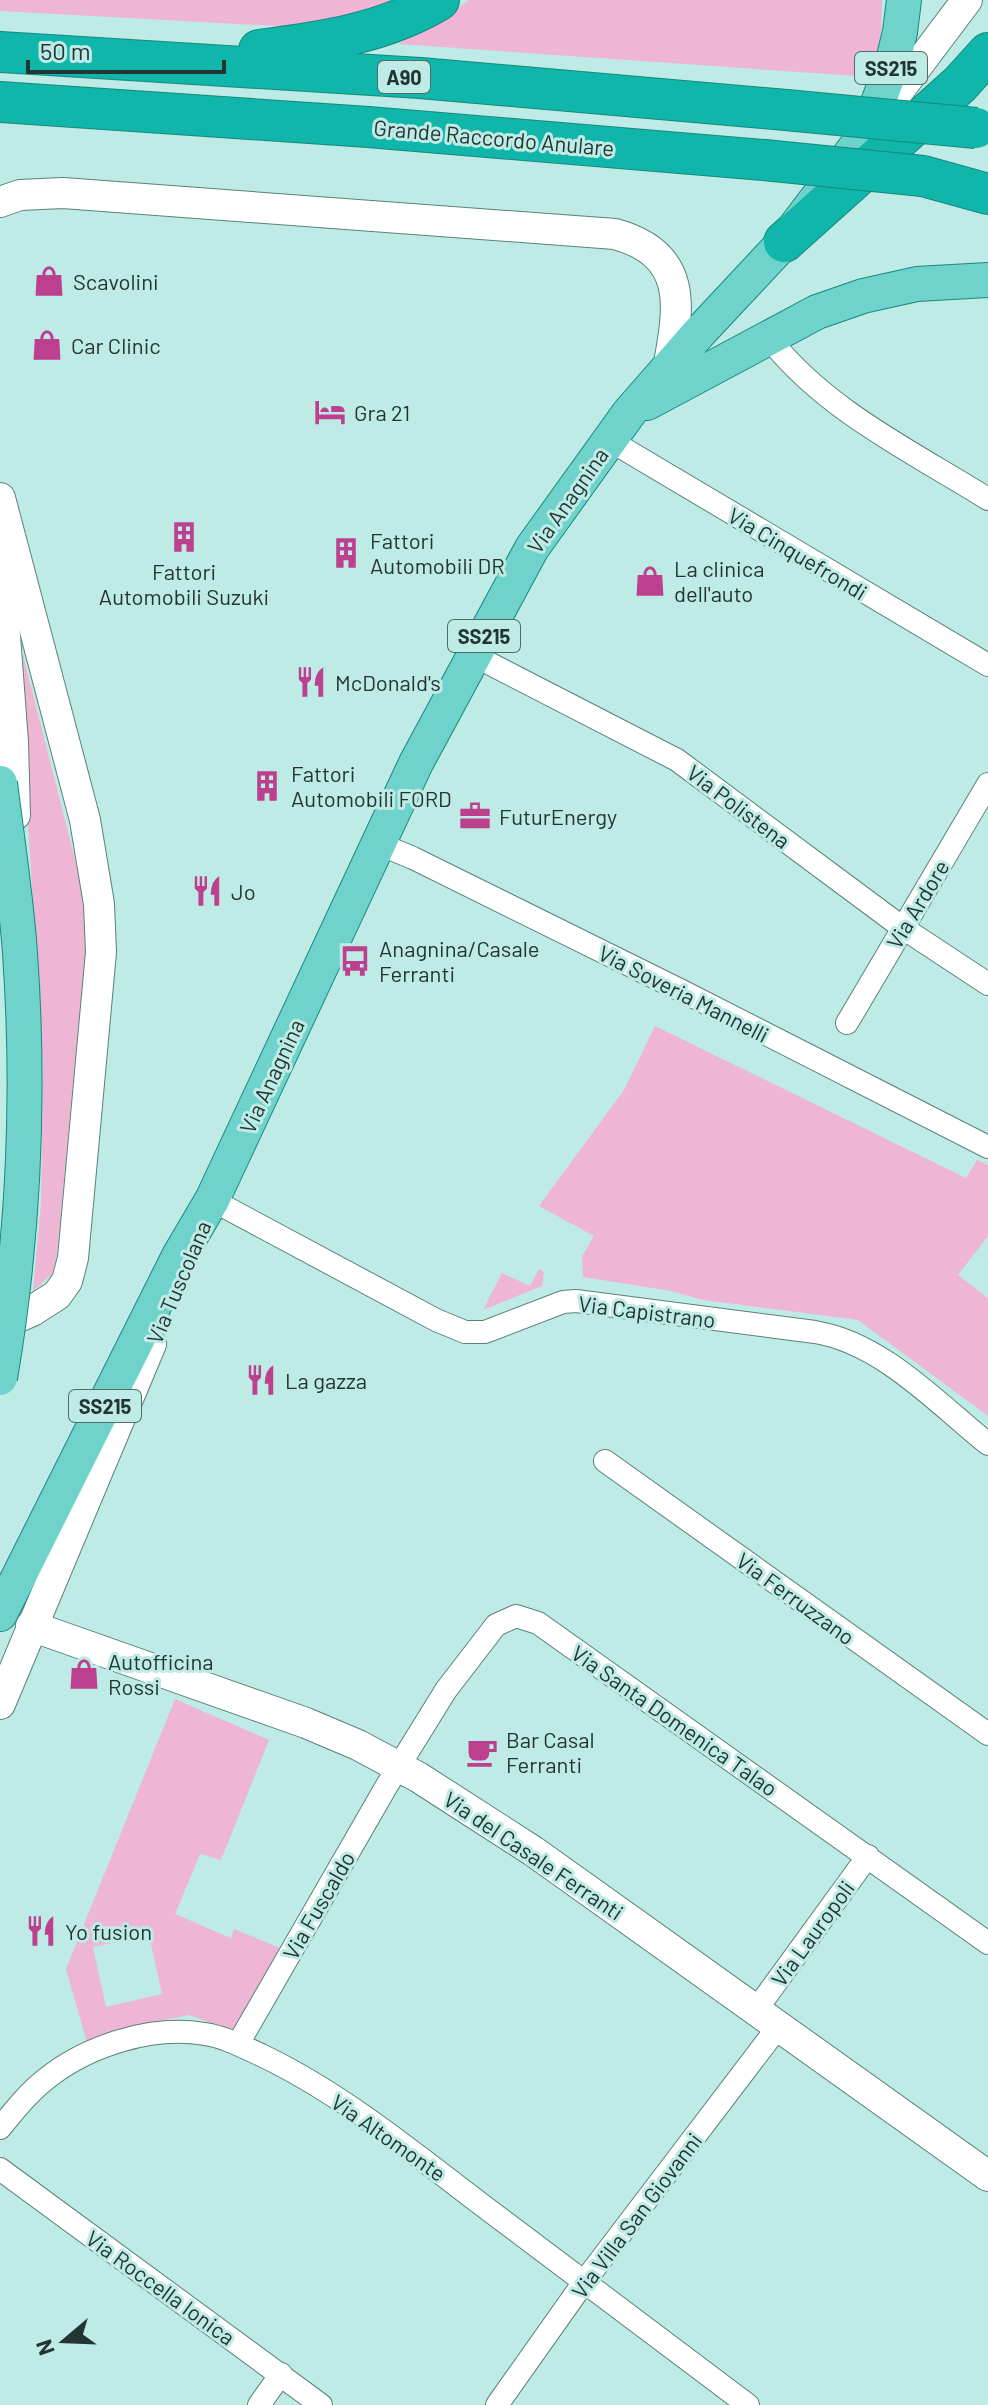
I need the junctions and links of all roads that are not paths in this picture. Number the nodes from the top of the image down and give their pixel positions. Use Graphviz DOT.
graph roads {
  1 [pos="439,0"];
  2 [pos="904,0"];
  3 [pos="967,0"];
  4 [pos="10,52"];
  5 [pos="988,53"];
  6 [pos="167,62"];
  7 [pos="8,103"];
  8 [pos="982,129"];
  9 [pos="867,132"];
  10 [pos="923,176"];
  11 [pos="988,183"];
  12 [pos="988,194"];
  13 [pos="0,202"];
  14 [pos="784,242"];
  15 [pos="988,280"];
  16 [pos="769,338"];
  17 [pos="668,369"];
  18 [pos="629,413"];
  19 [pos="609,440"];
  20 [pos="0,498"];
  21 [pos="988,499"];
  22 [pos="0,570"];
  23 [pos="473,655"];
  24 [pos="988,665"];
  25 [pos="0,783"];
  26 [pos="988,784"];
  27 [pos="377,843"];
  28 [pos="15,897"];
  29 [pos="903,928"];
  30 [pos="988,984"];
  31 [pos="847,1023"];
  32 [pos="988,1147"];
  33 [pos="212,1200"];
  34 [pos="0,1325"];
  35 [pos="0,1378"];
  36 [pos="988,1444"];
  37 [pos="605,1461"];
  38 [pos="0,1614"];
  39 [pos="31,1626"];
  40 [pos="0,1704"];
  41 [pos="988,1734"];
  42 [pos="398,1766"];
  43 [pos="868,1856"];
  44 [pos="988,1943"];
  45 [pos="767,2018"];
  46 [pos="238,2044"];
  47 [pos="0,2128"];
  48 [pos="0,2169"];
  49 [pos="988,2176"];
  50 [pos="584,2282"];
  51 [pos="281,2374"];
  52 [pos="259,2405"];
  53 [pos="321,2405"];
  54 [pos="497,2405"];
  55 [pos="748,2405"];
  1 -- 6 [label="highway"];
  2 -- 9 [label="main road, SS215"];
  3 -- 9 [label="main road, Via Anagnina"];
  4 -- 6 [label="highway, A90"];
  5 -- 14 [label="highway"];
  6 -- 8 [label="highway, A90, bridge"];
  7 -- 10 [label="highway, Grande Raccordo Anulare, bridge"];
  9 -- 14 [label="main road, Via Anagnina / SS215"];
  10 -- 11 [label="highway, Grande Raccordo Anulare"];
  10 -- 12 [label="highway"];
  13 -- 17 [label="main road"];
  14 -- 17 [label="main road, Via Anagnina / SS215"];
  15 -- 16 [label="main road"];
  16 -- 18 [label="main road"];
  16 -- 21 [label="street"];
  17 -- 18 [label="main road, Via Anagnina / SS215"];
  18 -- 19 [label="main road, Via Anagnina / SS215"];
  19 -- 23 [label="main road, Via Anagnina / SS215"];
  19 -- 24 [label="street, Via Cinquefrondi"];
  20 -- 34 [label="main road"];
  22 -- 28 [label="main road"];
  23 -- 27 [label="main road, Via Anagnina / SS215"];
  23 -- 29 [label="street, Via Polistena"];
  25 -- 28 [label="main road, bridge"];
  26 -- 29 [label="street, Via Ardore"];
  27 -- 32 [label="street, Via Soveria Mannelli"];
  27 -- 33 [label="main road, Via Anagnina / SS215"];
  28 -- 35 [label="main road, bridge"];
  29 -- 30 [label="street, Via Polistena"];
  29 -- 31 [label="street, Via Ardore"];
  33 -- 36 [label="street, Via Capistrano"];
  33 -- 38 [label="main road, Via Tuscolana / SS215"];
  33 -- 39 [label="main road, Via Tuscolana"];
  37 -- 41 [label="street, Via Ferruzzano"];
  39 -- 40 [label="main road, Via Tuscolana"];
  39 -- 42 [label="main road, Via del Casale Ferranti"];
  42 -- 43 [label="street, Via Santa Domenica Talao"];
  42 -- 45 [label="main road, Via del Casale Ferranti"];
  42 -- 46 [label="street, Via Fuscaldo"];
  43 -- 44 [label="street, Via Santa Domenica Talao"];
  43 -- 45 [label="street, Via Lauropoli"];
  45 -- 49 [label="main road, Via del Casale Ferranti"];
  45 -- 50 [label="street, Via Villa San Giovanni"];
  46 -- 47 [label="street, Via Altomonte"];
  46 -- 50 [label="street, Via Altomonte"];
  48 -- 51 [label="street, Via Roccella Ionica"];
  50 -- 54 [label="street, Via Villa San Giovanni"];
  50 -- 55 [label="street, Via Altomonte"];
  51 -- 52 [label="street"];
  51 -- 53 [label="street, Via Roccella Ionica"];
}
